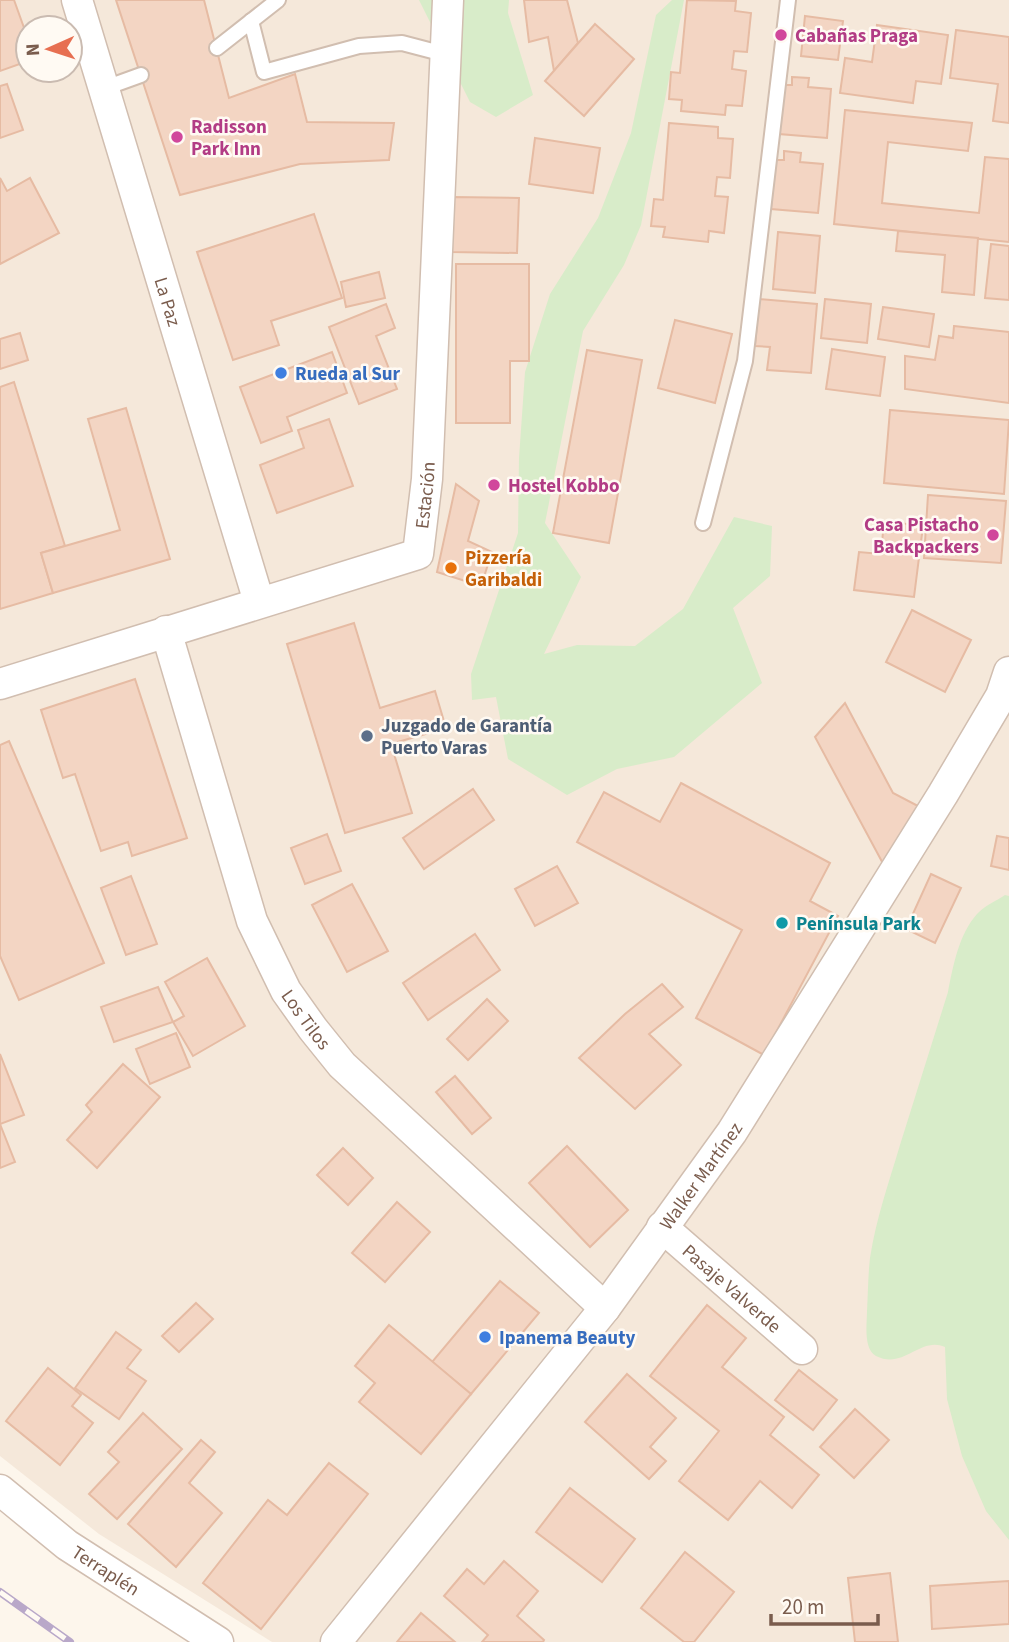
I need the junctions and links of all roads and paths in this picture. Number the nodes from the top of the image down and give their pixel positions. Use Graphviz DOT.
graph roads {
  1 [pos="77,0"];
  2 [pos="278,0"];
  3 [pos="448,0"];
  4 [pos="788,0"];
  5 [pos="251,21"];
  6 [pos="217,48"];
  7 [pos="444,54"];
  8 [pos="141,75"];
  9 [pos="105,88"];
  10 [pos="703,523"];
  11 [pos="260,602"];
  12 [pos="166,631"];
  13 [pos="1009,672"];
  14 [pos="0,684"];
  15 [pos="662,1227"];
  16 [pos="605,1308"];
  17 [pos="802,1349"];
  18 [pos="0,1490"];
  19 [pos="218,1642"];
  20 [pos="336,1642"];
  1 -- 9 [label="street, La Paz"];
  2 -- 5 [label="lane"];
  3 -- 7 [label="street, Estación"];
  4 -- 10 [label="lane"];
  5 -- 6 [label="lane"];
  5 -- 7 [label="lane"];
  7 -- 11 [label="street, Estación"];
  8 -- 9 [label="lane"];
  9 -- 11 [label="street, La Paz"];
  11 -- 12 [label="street, Estación"];
  12 -- 14 [label="street, Estación"];
  12 -- 16 [label="street, Los Tilos"];
  13 -- 15 [label="street, Walker Martínez"];
  15 -- 16 [label="street, Walker Martínez"];
  15 -- 17 [label="street, Pasaje Valverde"];
  16 -- 20 [label="street, Walker Martínez"];
  18 -- 19 [label="street, Terraplén"];
}
